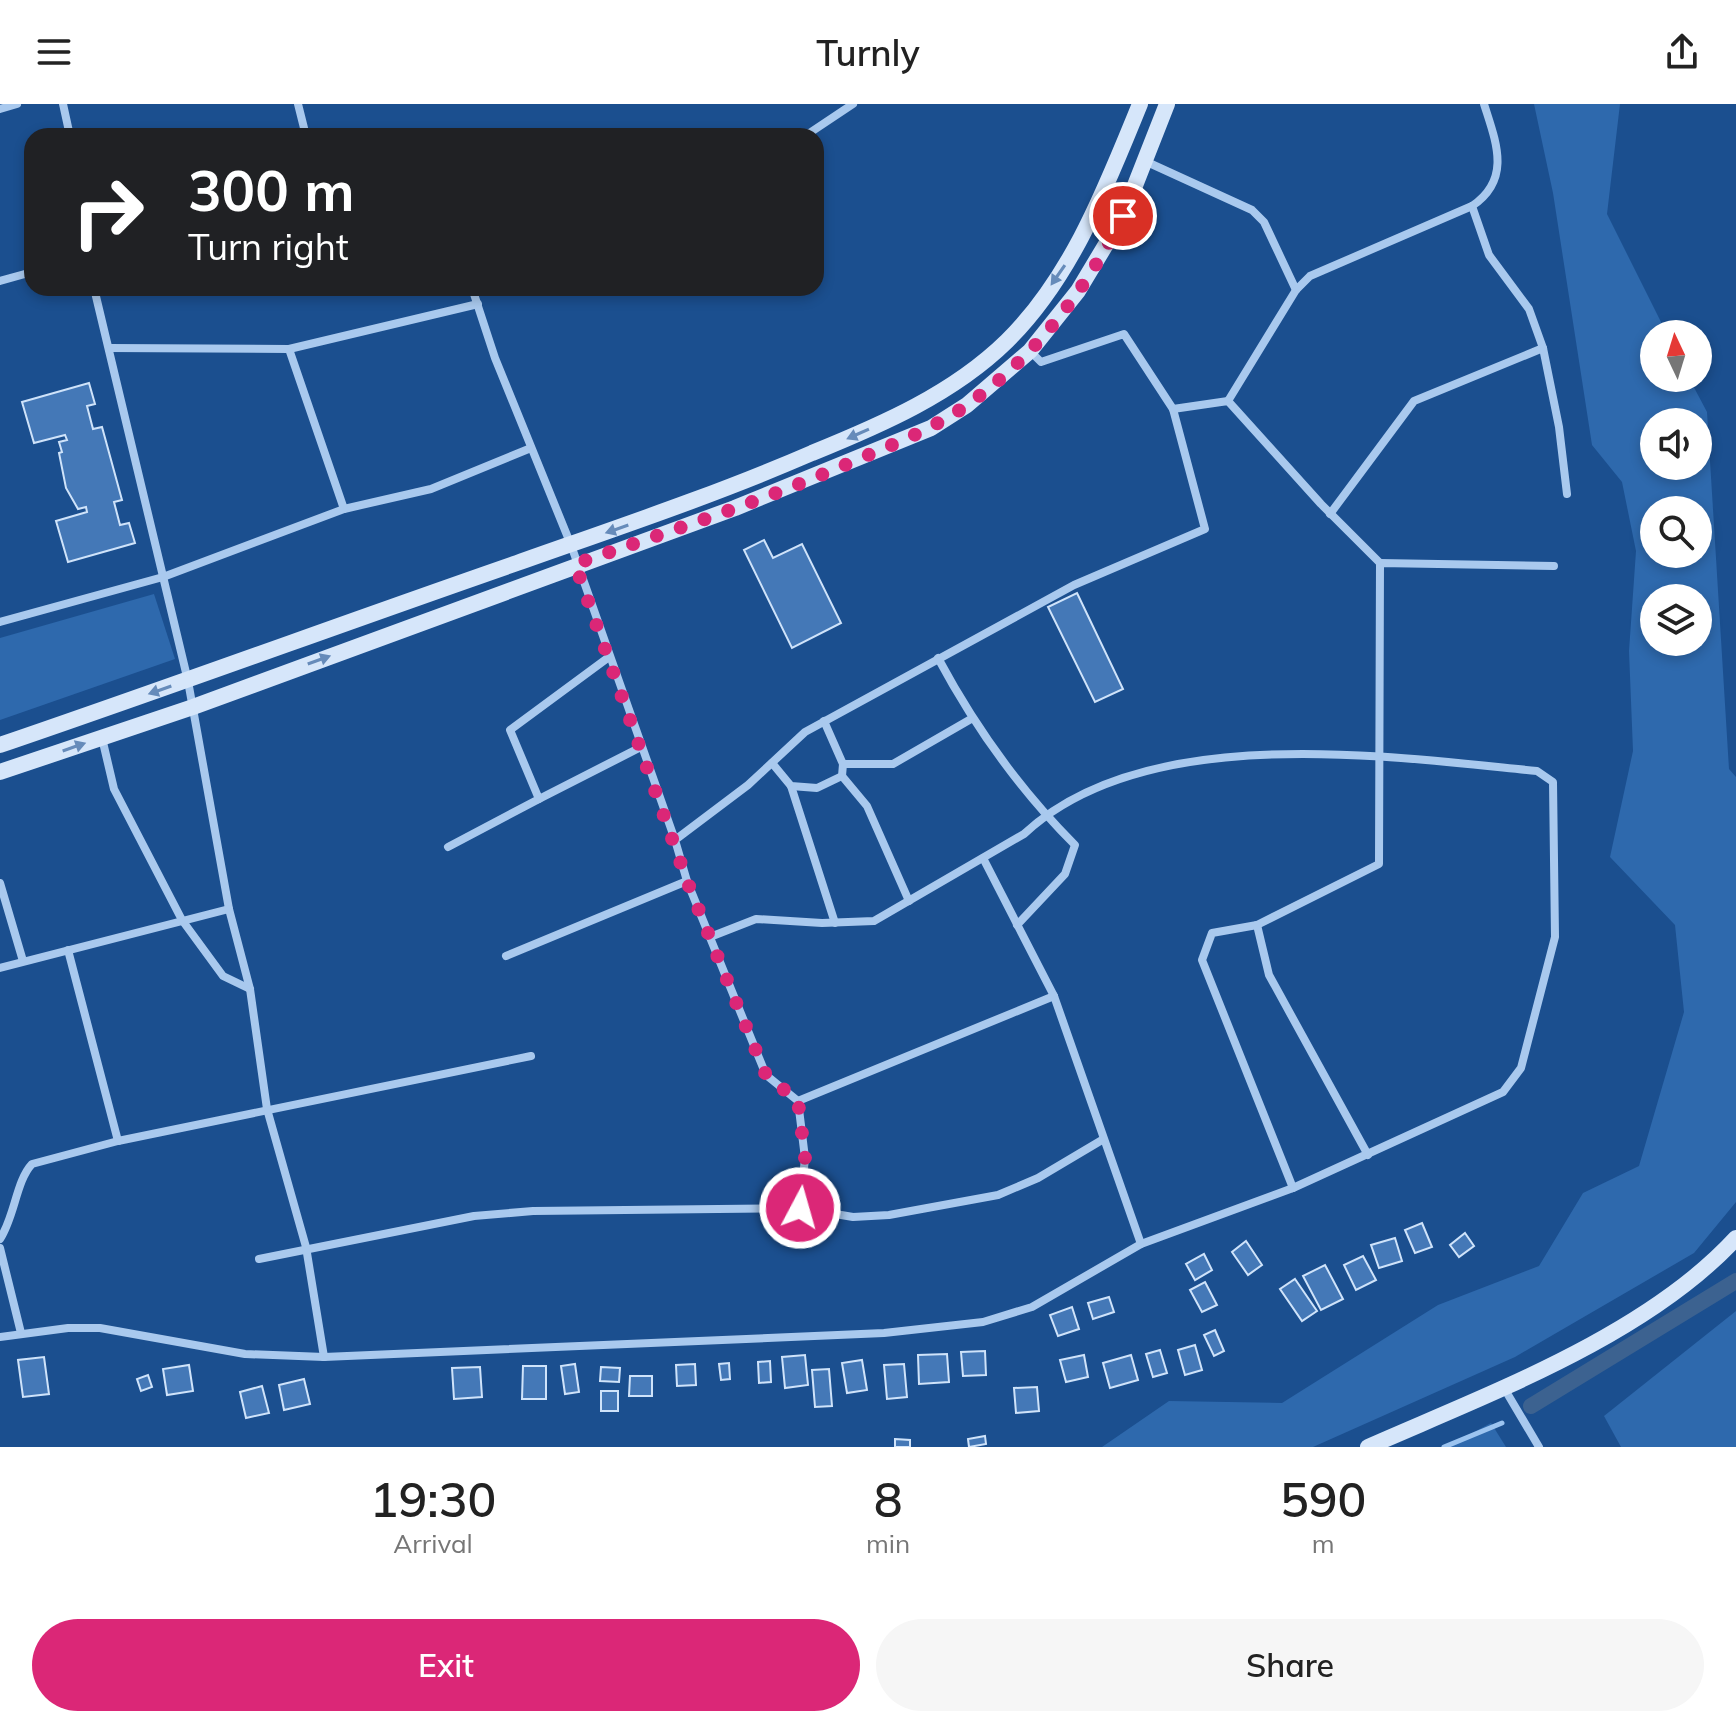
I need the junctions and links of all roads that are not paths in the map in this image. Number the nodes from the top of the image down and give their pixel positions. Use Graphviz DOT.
graph roads {
  1 [pos="17,104"];
  2 [pos="63,104"];
  3 [pos="298,104"];
  4 [pos="853,104"];
  5 [pos="1140,104"];
  6 [pos="1167,104"];
  7 [pos="1484,104"];
  8 [pos="0,109"];
  9 [pos="68,128"];
  10 [pos="304,128"];
  11 [pos="817,128"];
  12 [pos="1147,162"];
  13 [pos="1472,206"];
  14 [pos="24,274"];
  15 [pos="0,281"];
  16 [pos="1296,290"];
  17 [pos="96,296"];
  18 [pos="475,296"];
  19 [pos="478,304"];
  20 [pos="109,348"];
  21 [pos="1543,348"];
  22 [pos="289,349"];
  23 [pos="1030,351"];
  24 [pos="1228,401"];
  25 [pos="1173,409"];
  26 [pos="531,448"];
  27 [pos="1567,494"];
  28 [pos="344,509"];
  29 [pos="1330,514"];
  30 [pos="571,545"];
  31 [pos="1380,563"];
  32 [pos="575,564"];
  33 [pos="1554,566"];
  34 [pos="163,577"];
  35 [pos="0,622"];
  36 [pos="609,657"];
  37 [pos="938,658"];
  38 [pos="188,681"];
  39 [pos="193,707"];
  40 [pos="971,719"];
  41 [pos="824,721"];
  42 [pos="102,737"];
  43 [pos="0,745"];
  44 [pos="641,747"];
  45 [pos="1378,755"];
  46 [pos="772,763"];
  47 [pos="843,764"];
  48 [pos="0,772"];
  49 [pos="842,776"];
  50 [pos="791,786"];
  51 [pos="539,799"];
  52 [pos="1044,815"];
  53 [pos="675,840"];
  54 [pos="448,847"];
  55 [pos="983,858"];
  56 [pos="687,881"];
  57 [pos="0,883"];
  58 [pos="909,901"];
  59 [pos="229,909"];
  60 [pos="182,920"];
  61 [pos="835,923"];
  62 [pos="1017,925"];
  63 [pos="1257,925"];
  64 [pos="710,937"];
  65 [pos="68,950"];
  66 [pos="506,956"];
  67 [pos="23,961"];
  68 [pos="0,968"];
  69 [pos="250,989"];
  70 [pos="1054,996"];
  71 [pos="531,1056"];
  72 [pos="798,1101"];
  73 [pos="267,1109"];
  74 [pos="1102,1140"];
  75 [pos="118,1141"];
  76 [pos="1368,1155"];
  77 [pos="1293,1188"];
  78 [pos="800,1208"];
  79 [pos="1736,1238"];
  80 [pos="0,1239"];
  81 [pos="1141,1244"];
  82 [pos="306,1247"];
  83 [pos="0,1248"];
  84 [pos="259,1259"];
  85 [pos="21,1333"];
  86 [pos="0,1337"];
  87 [pos="324,1357"];
  88 [pos="1504,1387"];
  89 [pos="1368,1447"];
  90 [pos="1539,1447"];
  1 -- 8 [label="street"];
  2 -- 9 [label="street"];
  3 -- 10 [label="street"];
  4 -- 11 [label="street"];
  5 -- 30 [label="street, one-way"];
  6 -- 12 [label="street"];
  7 -- 13 [label="street"];
  12 -- 16 [label="street"];
  12 -- 23 [label="street"];
  13 -- 16 [label="street"];
  13 -- 21 [label="street"];
  14 -- 15 [label="street"];
  16 -- 24 [label="street"];
  17 -- 20 [label="street"];
  18 -- 19 [label="street"];
  19 -- 22 [label="street"];
  19 -- 26 [label="street"];
  20 -- 22 [label="street"];
  20 -- 34 [label="street"];
  21 -- 27 [label="street"];
  21 -- 29 [label="street"];
  22 -- 28 [label="street"];
  23 -- 25 [label="street"];
  23 -- 32 [label="street"];
  24 -- 25 [label="street"];
  24 -- 29 [label="street"];
  25 -- 37 [label="street"];
  26 -- 28 [label="street"];
  26 -- 30 [label="street"];
  28 -- 34 [label="street"];
  29 -- 31 [label="street"];
  30 -- 32 [label="street"];
  30 -- 38 [label="street"];
  31 -- 33 [label="street"];
  31 -- 45 [label="street"];
  32 -- 36 [label="street"];
  39 -- 32 [label="street, one-way"];
  34 -- 35 [label="street"];
  34 -- 38 [label="street"];
  36 -- 44 [label="street"];
  36 -- 51 [label="street"];
  37 -- 40 [label="street"];
  37 -- 41 [label="street"];
  38 -- 39 [label="street"];
  38 -- 43 [label="street, one-way"];
  39 -- 42 [label="street"];
  39 -- 59 [label="street"];
  40 -- 47 [label="street"];
  40 -- 52 [label="street"];
  41 -- 46 [label="street"];
  41 -- 47 [label="street"];
  48 -- 42 [label="street, one-way"];
  42 -- 60 [label="street"];
  44 -- 51 [label="street"];
  44 -- 53 [label="street"];
  45 -- 52 [label="street"];
  45 -- 63 [label="street"];
  45 -- 76 [label="street"];
  46 -- 50 [label="street"];
  46 -- 53 [label="street"];
  47 -- 49 [label="street"];
  49 -- 50 [label="street"];
  49 -- 58 [label="street"];
  50 -- 61 [label="street"];
  51 -- 54 [label="street"];
  52 -- 55 [label="street"];
  52 -- 62 [label="street"];
  53 -- 56 [label="street"];
  55 -- 58 [label="street"];
  55 -- 62 [label="street"];
  56 -- 64 [label="street"];
  56 -- 66 [label="street"];
  57 -- 67 [label="street"];
  58 -- 61 [label="street"];
  59 -- 60 [label="street"];
  59 -- 69 [label="street"];
  60 -- 65 [label="street"];
  60 -- 69 [label="street"];
  61 -- 64 [label="street"];
  62 -- 70 [label="street"];
  63 -- 76 [label="street"];
  63 -- 77 [label="street"];
  64 -- 72 [label="street"];
  65 -- 67 [label="street"];
  65 -- 75 [label="street"];
  67 -- 68 [label="street"];
  69 -- 73 [label="street"];
  70 -- 72 [label="street"];
  70 -- 74 [label="street"];
  71 -- 73 [label="street"];
  72 -- 78 [label="street"];
  73 -- 75 [label="street"];
  73 -- 82 [label="street"];
  74 -- 78 [label="street"];
  74 -- 81 [label="street"];
  75 -- 80 [label="street"];
  76 -- 77 [label="street"];
  77 -- 81 [label="street"];
  78 -- 82 [label="street"];
  79 -- 88 [label="street"];
  81 -- 87 [label="street"];
  82 -- 84 [label="street"];
  82 -- 87 [label="street"];
  83 -- 85 [label="street"];
  85 -- 86 [label="street"];
  85 -- 87 [label="street"];
  88 -- 89 [label="street"];
  88 -- 90 [label="street"];
}
